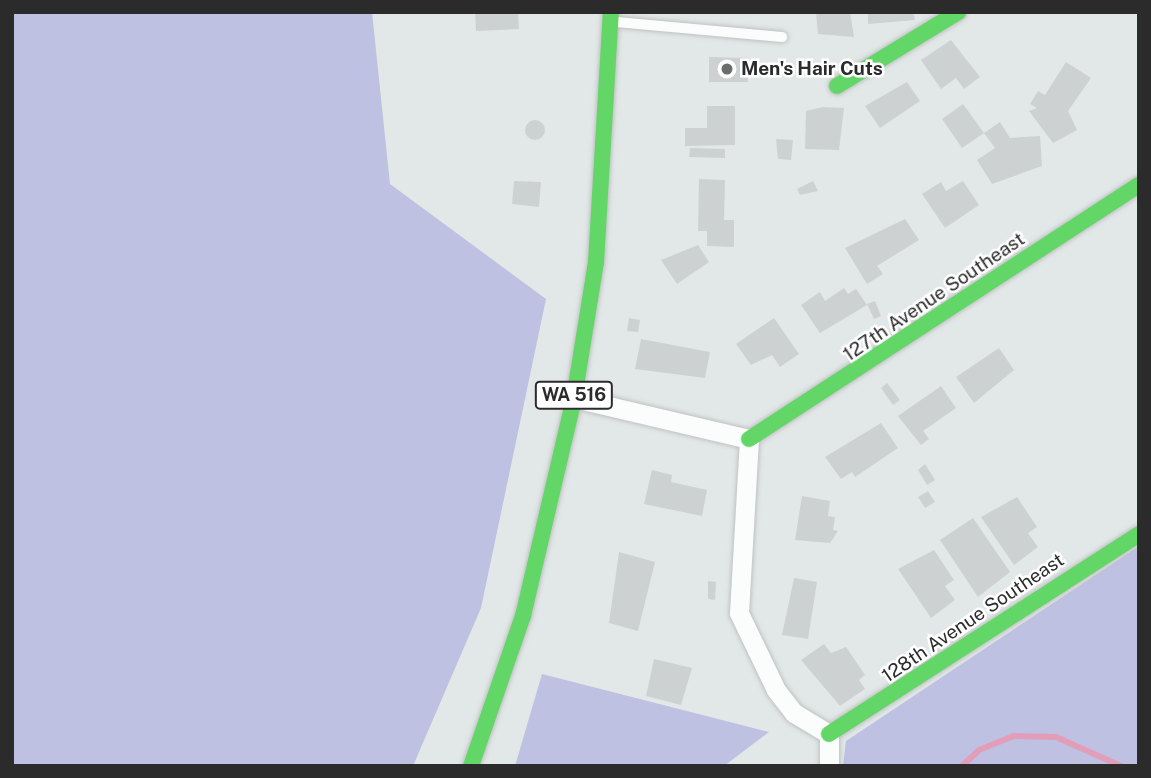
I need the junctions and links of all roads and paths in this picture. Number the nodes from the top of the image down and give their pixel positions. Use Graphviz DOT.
graph roads {
  1 [pos="958,12"];
  2 [pos="612,17"];
  3 [pos="782,37"];
  4 [pos="837,86"];
  5 [pos="1139,185"];
  6 [pos="574,398"];
  7 [pos="749,439"];
  8 [pos="1139,534"];
  9 [pos="829,734"];
  10 [pos="471,766"];
  11 [pos="829,766"];
  1 -- 4 [label="street"];
  2 -- 3 [label="lane"];
  2 -- 6 [label="street, WA 516"];
  5 -- 7 [label="street, 127th Avenue Southeast"];
  6 -- 7 [label="street"];
  6 -- 10 [label="street, WA 516"];
  7 -- 9 [label="street"];
  8 -- 9 [label="street, 128th Avenue Southeast"];
  9 -- 11 [label="street"];
}
